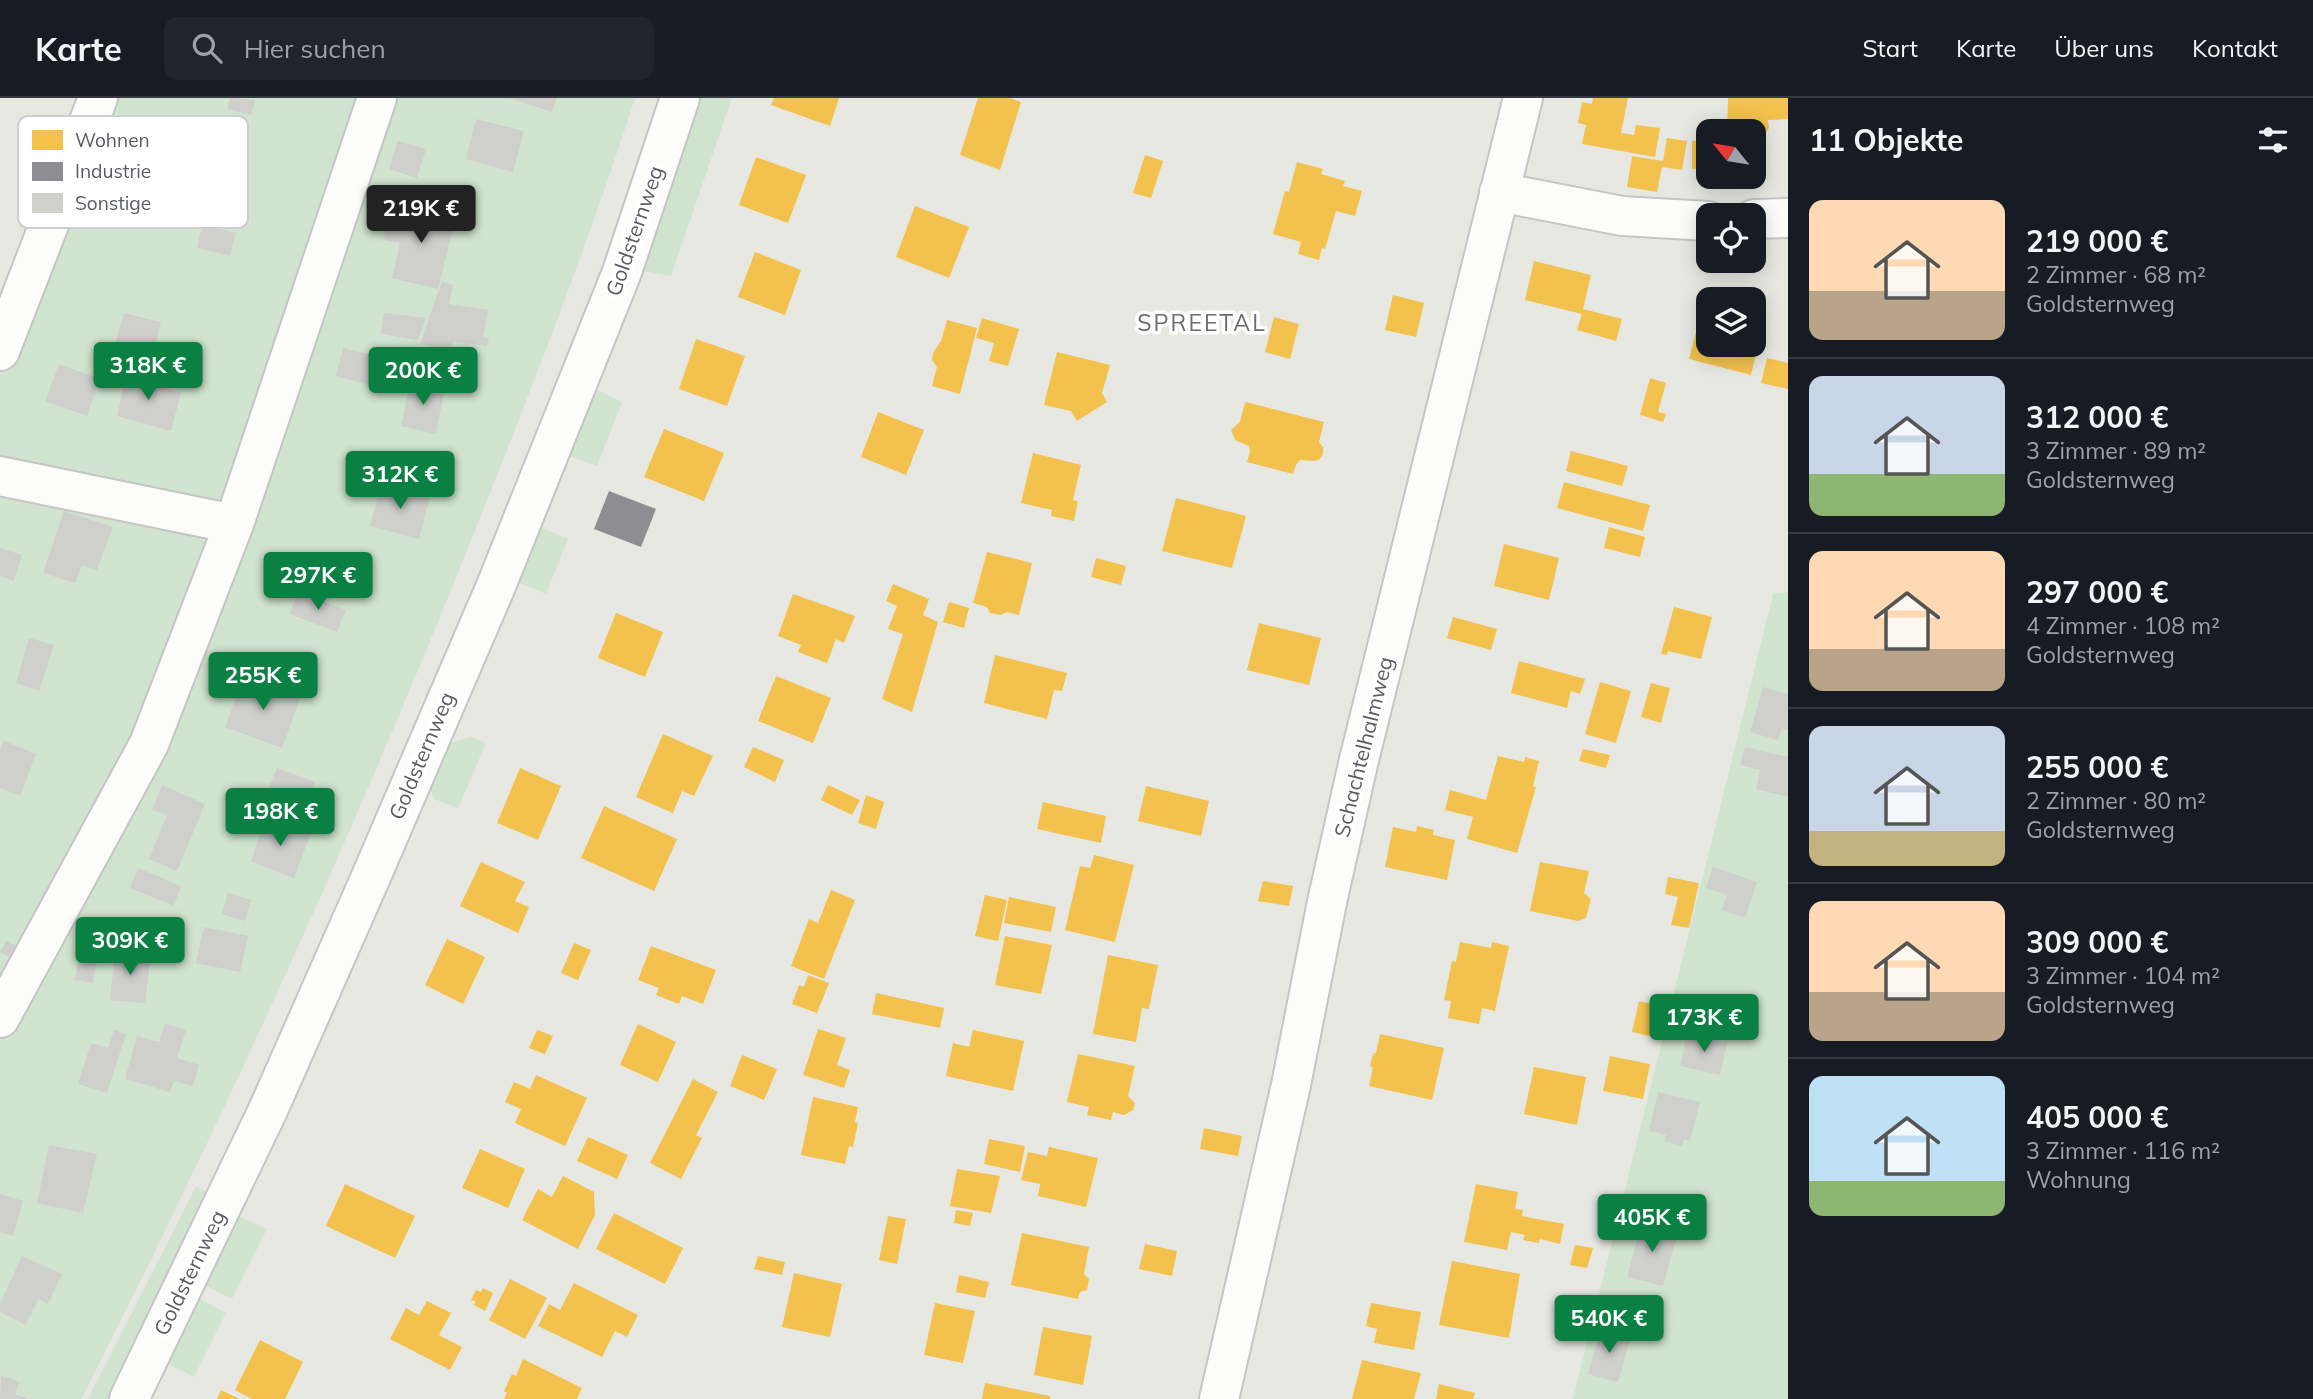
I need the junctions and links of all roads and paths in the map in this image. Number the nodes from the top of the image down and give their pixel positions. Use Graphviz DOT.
graph roads {
  1 [pos="98,98"];
  2 [pos="377,98"];
  3 [pos="680,98"];
  4 [pos="1523,98"];
  5 [pos="91,116"];
  6 [pos="1499,192"];
  7 [pos="1766,219"];
  8 [pos="1788,219"];
  9 [pos="1696,220"];
  10 [pos="48,228"];
  11 [pos="0,351"];
  12 [pos="0,476"];
  13 [pos="234,524"];
  14 [pos="0,1018"];
  15 [pos="129,1399"];
  16 [pos="1219,1399"];
  1 -- 5 [label="street"];
  2 -- 13 [label="street"];
  3 -- 15 [label="street, Goldsternweg"];
  4 -- 6 [label="street, Schachtelhalmweg"];
  6 -- 9 [label="street"];
  6 -- 16 [label="street, Schachtelhalmweg"];
  7 -- 8 [label="street"];
  10 -- 11 [label="street"];
  12 -- 13 [label="street"];
  13 -- 14 [label="street"];
}
